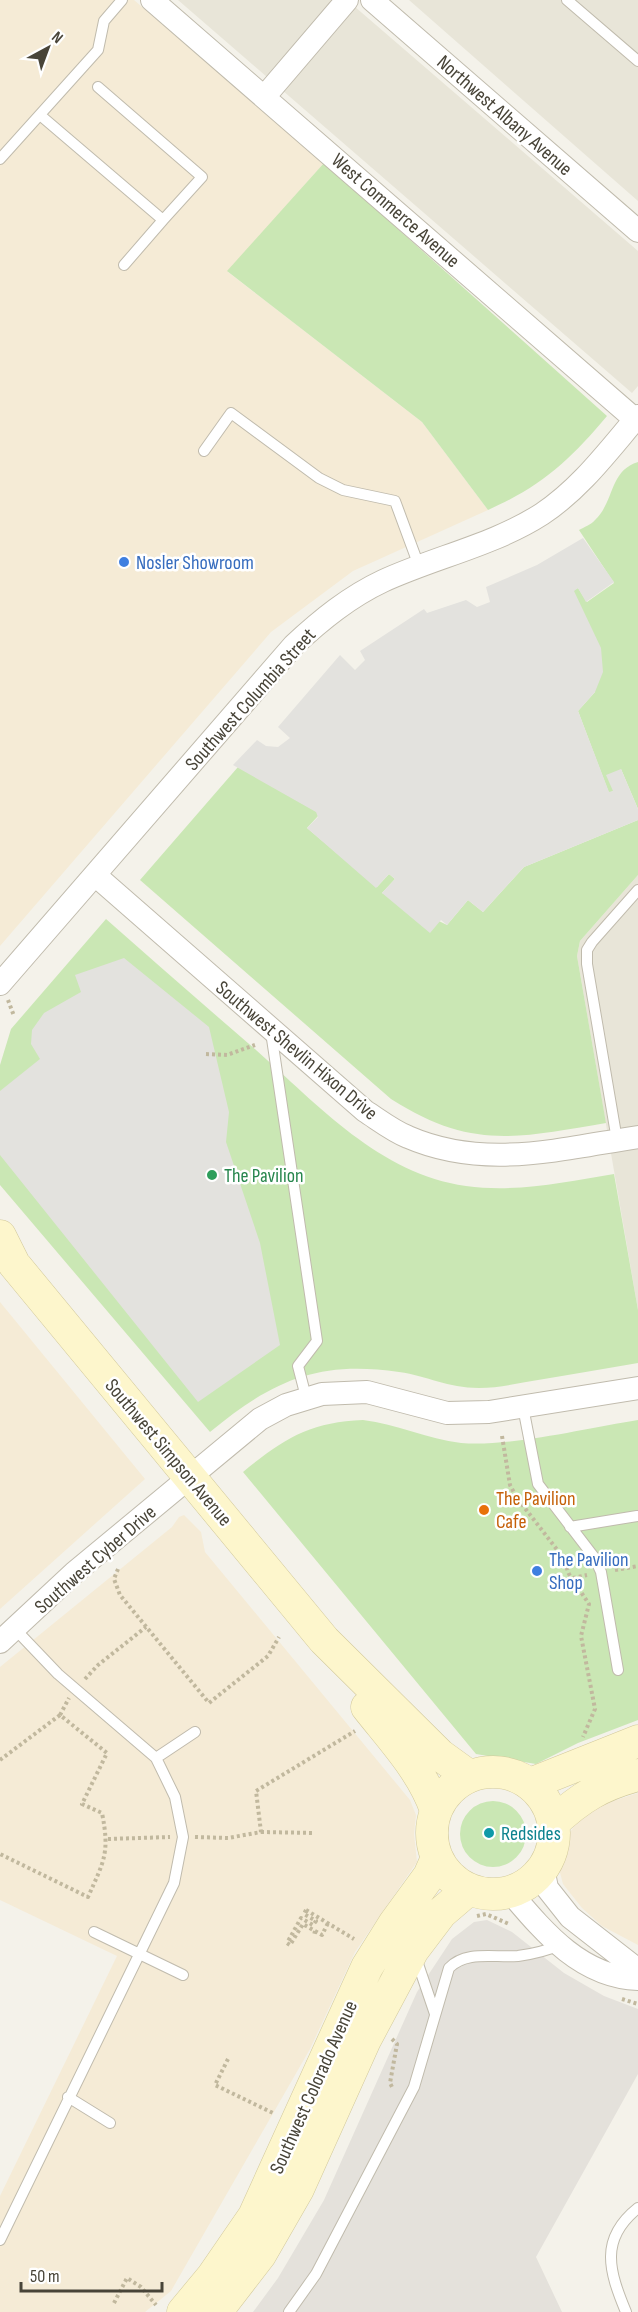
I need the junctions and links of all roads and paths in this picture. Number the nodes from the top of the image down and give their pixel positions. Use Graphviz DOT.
graph roads {
  1 [pos="122,0"];
  2 [pos="152,0"];
  3 [pos="346,0"];
  4 [pos="372,0"];
  5 [pos="567,0"];
  6 [pos="638,61"];
  7 [pos="98,87"];
  8 [pos="266,96"];
  9 [pos="40,115"];
  10 [pos="0,159"];
  11 [pos="163,220"];
  12 [pos="638,231"];
  13 [pos="124,265"];
  14 [pos="637,419"];
  15 [pos="204,451"];
  16 [pos="419,566"];
  17 [pos="95,875"];
  18 [pos="638,890"];
  19 [pos="0,985"];
  20 [pos="271,1029"];
  21 [pos="255,1045"];
  22 [pos="206,1054"];
  23 [pos="628,1139"];
  24 [pos="0,1236"];
  25 [pos="7,1260"];
  26 [pos="638,1388"];
  27 [pos="306,1397"];
  28 [pos="523,1407"];
  29 [pos="502,1436"];
  30 [pos="191,1478"];
  31 [pos="637,1516"];
  32 [pos="570,1527"];
  33 [pos="118,1569"];
  34 [pos="146,1627"];
  35 [pos="8,1636"];
  36 [pos="279,1636"];
  37 [pos="324,1640"];
  38 [pos="618,1670"];
  39 [pos="77,1689"];
  40 [pos="60,1715"];
  41 [pos="356,1731"];
  42 [pos="195,1732"];
  43 [pos="638,1741"];
  44 [pos="586,1746"];
  45 [pos="156,1758"];
  46 [pos="0,1760"];
  47 [pos="638,1775"];
  48 [pos="469,1776"];
  49 [pos="530,1784"];
  50 [pos="436,1809"];
  51 [pos="553,1822"];
  52 [pos="261,1832"];
  53 [pos="314,1833"];
  54 [pos="183,1837"];
  55 [pos="108,1839"];
  56 [pos="0,1854"];
  57 [pos="437,1858"];
  58 [pos="543,1868"];
  59 [pos="469,1889"];
  60 [pos="510,1892"];
  61 [pos="328,1923"];
  62 [pos="94,1932"];
  63 [pos="354,1939"];
  64 [pos="560,1945"];
  65 [pos="413,1950"];
  66 [pos="140,1953"];
  67 [pos="638,1970"];
  68 [pos="183,1975"];
  69 [pos="638,1979"];
  70 [pos="435,2014"];
  71 [pos="391,2037"];
  72 [pos="228,2059"];
  73 [pos="393,2089"];
  74 [pos="68,2097"];
  75 [pos="276,2115"];
  76 [pos="110,2123"];
  77 [pos="638,2208"];
  78 [pos="0,2240"];
  79 [pos="114,2303"];
  80 [pos="169,2308"];
  81 [pos="216,2312"];
  82 [pos="289,2312"];
  83 [pos="626,2312"];
  1 -- 9 [label="lane"];
  2 -- 8 [label="street, West Commerce Avenue"];
  3 -- 8 [label="street"];
  4 -- 12 [label="street, Northwest Albany Avenue"];
  5 -- 6 [label="lane"];
  7 -- 11 [label="lane"];
  8 -- 14 [label="street, West Commerce Avenue"];
  9 -- 10 [label="lane"];
  9 -- 11 [label="lane"];
  11 -- 13 [label="lane"];
  14 -- 16 [label="street, Southwest Columbia Street"];
  15 -- 16 [label="lane"];
  16 -- 17 [label="street, Southwest Columbia Street"];
  17 -- 19 [label="street, Southwest Columbia Street"];
  17 -- 20 [label="street, Southwest Shevlin Hixon Drive"];
  18 -- 23 [label="lane"];
  20 -- 23 [label="street, Southwest Shevlin Hixon Drive"];
  20 -- 27 [label="lane"];
  21 -- 22 [label="path"];
  24 -- 25 [label="main road, Southwest Simpson Avenue"];
  25 -- 30 [label="main road, Southwest Simpson Avenue"];
  26 -- 28 [label="street"];
  27 -- 28 [label="street"];
  27 -- 30 [label="street, Southwest Cyber Drive"];
  28 -- 32 [label="lane"];
  29 -- 44 [label="path"];
  30 -- 35 [label="street, Southwest Cyber Drive"];
  30 -- 37 [label="main road, Southwest Simpson Avenue"];
  31 -- 32 [label="lane"];
  32 -- 38 [label="lane"];
  33 -- 34 [label="path"];
  34 -- 36 [label="path"];
  34 -- 39 [label="path"];
  35 -- 39 [label="lane"];
  37 -- 48 [label="main road, Southwest Simpson Avenue"];
  37 -- 50 [label="main road, Southwest Simpson Avenue"];
  39 -- 40 [label="path"];
  39 -- 45 [label="lane"];
  40 -- 46 [label="path"];
  40 -- 55 [label="path"];
  41 -- 52 [label="path"];
  42 -- 45 [label="lane"];
  43 -- 49 [label="main road"];
  45 -- 54 [label="lane"];
  47 -- 51 [label="main road"];
  48 -- 49 [label="main road"];
  48 -- 50 [label="main road"];
  49 -- 51 [label="main road"];
  50 -- 57 [label="main road"];
  51 -- 58 [label="main road"];
  52 -- 53 [label="path"];
  52 -- 54 [label="path"];
  54 -- 55 [label="path"];
  54 -- 66 [label="lane"];
  55 -- 56 [label="path"];
  57 -- 59 [label="main road"];
  57 -- 80 [label="main road, Southwest Colorado Avenue"];
  58 -- 60 [label="main road"];
  58 -- 67 [label="street"];
  59 -- 60 [label="main road"];
  59 -- 65 [label="main road, Southwest Colorado Avenue"];
  60 -- 64 [label="street"];
  61 -- 61 [label="path"];
  61 -- 63 [label="path"];
  62 -- 66 [label="lane"];
  64 -- 69 [label="street"];
  64 -- 70 [label="lane"];
  65 -- 70 [label="lane"];
  65 -- 81 [label="main road, Southwest Colorado Avenue"];
  66 -- 68 [label="lane"];
  66 -- 74 [label="lane"];
  70 -- 82 [label="lane"];
  71 -- 73 [label="path"];
  72 -- 75 [label="path"];
  74 -- 76 [label="lane"];
  74 -- 78 [label="lane"];
  77 -- 83 [label="lane"];
  79 -- 80 [label="path"];
}
